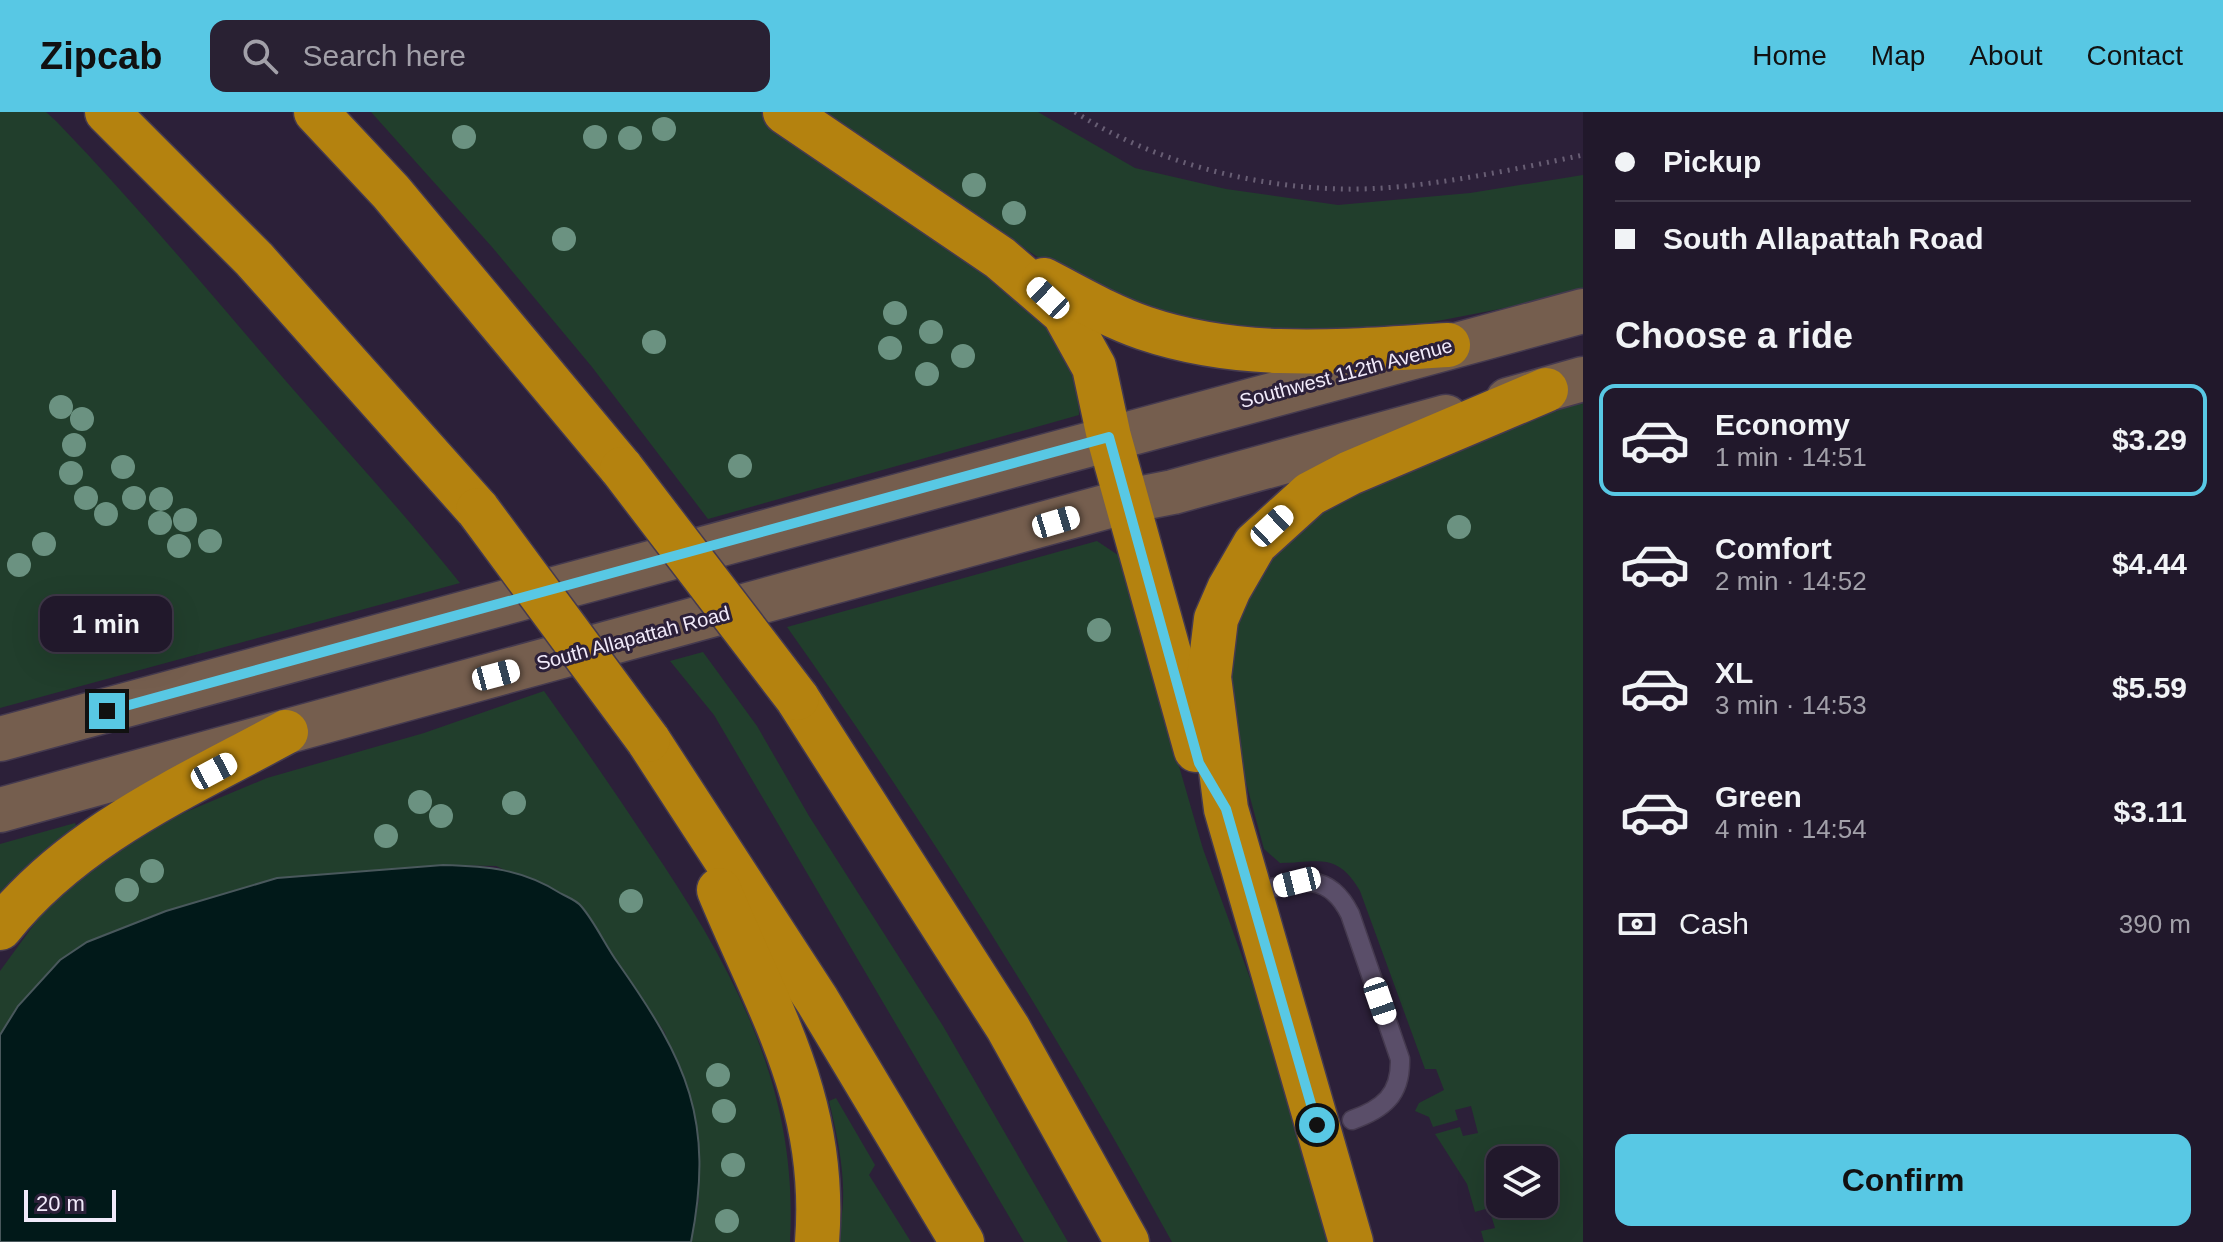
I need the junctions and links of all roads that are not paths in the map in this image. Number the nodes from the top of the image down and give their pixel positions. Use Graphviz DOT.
graph roads {
  1 [pos="107,112"];
  2 [pos="316,112"];
  3 [pos="785,112"];
  4 [pos="1000,258"];
  5 [pos="1583,311"];
  6 [pos="1448,345"];
  7 [pos="1564,384"];
  8 [pos="1109,437"];
  9 [pos="1127,501"];
  10 [pos="286,732"];
  11 [pos="0,739"];
  12 [pos="676,784"];
  13 [pos="1226,809"];
  14 [pos="0,810"];
  15 [pos="1250,894"];
  16 [pos="0,928"];
  17 [pos="1352,1120"];
  18 [pos="817,1242"];
  19 [pos="962,1242"];
  20 [pos="1127,1242"];
  21 [pos="1351,1242"];
  1 -- 12 [label="highway, bridge"];
  2 -- 20 [label="highway, bridge"];
  3 -- 4 [label="highway"];
  4 -- 6 [label="highway"];
  4 -- 8 [label="highway"];
  5 -- 6 [label="main road, Southwest 112th Avenue"];
  6 -- 8 [label="main road, Southwest 112th Avenue"];
  7 -- 9 [label="main road"];
  7 -- 13 [label="highway"];
  8 -- 9 [label="highway"];
  8 -- 11 [label="main road"];
  9 -- 10 [label="main road, South Allapattah Road"];
  9 -- 13 [label="highway"];
  10 -- 14 [label="main road, South Allapattah Road"];
  10 -- 16 [label="highway"];
  12 -- 18 [label="highway"];
  12 -- 19 [label="highway"];
  13 -- 15 [label="highway"];
  15 -- 17 [label="lane"];
  15 -- 21 [label="highway"];
}
